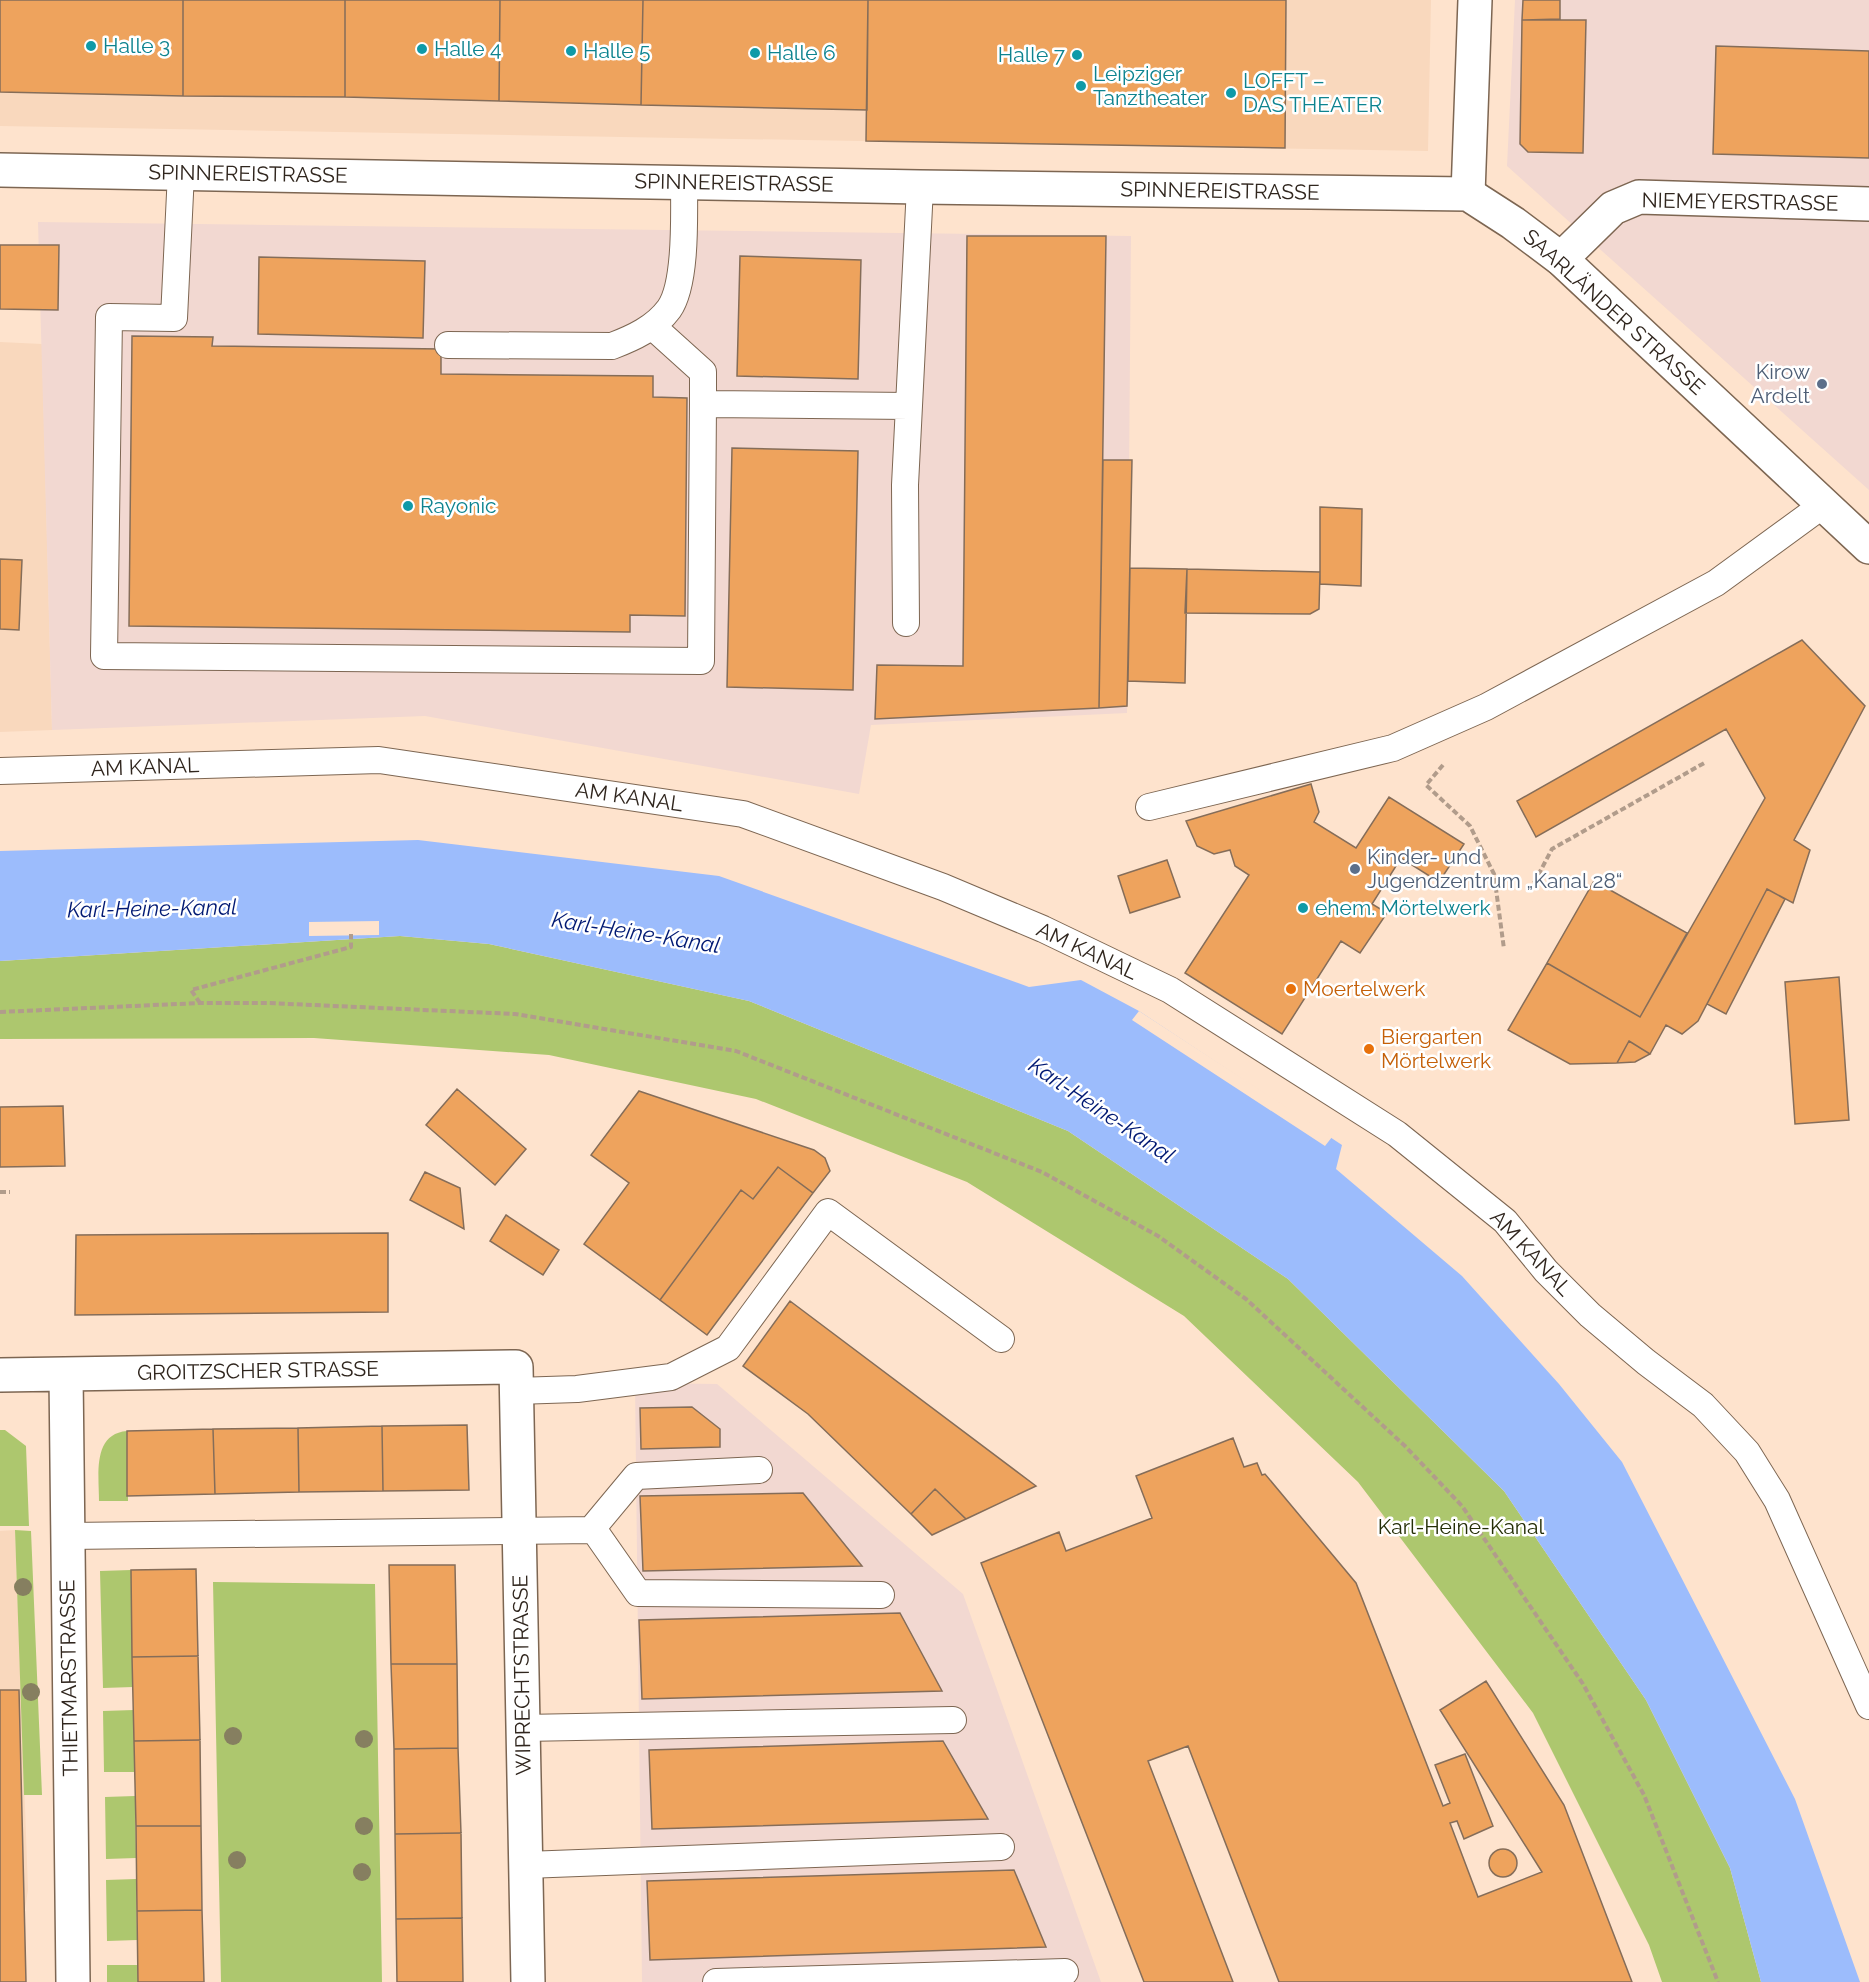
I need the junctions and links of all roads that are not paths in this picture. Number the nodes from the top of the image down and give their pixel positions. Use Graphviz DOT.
graph roads {
  1 [pos="1475,0"];
  2 [pos="0,170"];
  3 [pos="181,173"];
  4 [pos="684,181"];
  5 [pos="920,187"];
  6 [pos="1467,194"];
  7 [pos="1869,204"];
  8 [pos="1561,259"];
  9 [pos="652,326"];
  10 [pos="448,345"];
  11 [pos="703,404"];
  12 [pos="909,406"];
  13 [pos="1823,505"];
  14 [pos="1869,547"];
  15 [pos="906,623"];
  16 [pos="0,771"];
  17 [pos="1149,807"];
  18 [pos="1001,1339"];
  19 [pos="66,1374"];
  20 [pos="0,1375"];
  21 [pos="516,1379"];
  22 [pos="759,1470"];
  23 [pos="591,1530"];
  24 [pos="519,1532"];
  25 [pos="68,1536"];
  26 [pos="881,1595"];
  27 [pos="1869,1706"];
  28 [pos="953,1720"];
  29 [pos="523,1728"];
  30 [pos="1001,1847"];
  31 [pos="526,1865"];
  32 [pos="1065,1972"];
  33 [pos="73,1982"];
  34 [pos="528,1982"];
  35 [pos="716,1982"];
  1 -- 6 [label="street"];
  2 -- 3 [label="street, SPINNEREISTRASSE"];
  3 -- 4 [label="street, SPINNEREISTRASSE"];
  3 -- 11 [label="lane"];
  4 -- 5 [label="street, SPINNEREISTRASSE"];
  4 -- 9 [label="lane"];
  5 -- 6 [label="street, SPINNEREISTRASSE"];
  5 -- 12 [label="lane"];
  6 -- 8 [label="street, SAARLÄNDER STRASSE"];
  7 -- 8 [label="street, NIEMEYERSTRASSE"];
  8 -- 13 [label="street, SAARLÄNDER STRASSE"];
  9 -- 10 [label="lane"];
  9 -- 11 [label="lane"];
  11 -- 12 [label="lane"];
  12 -- 15 [label="lane"];
  13 -- 14 [label="street, SAARLÄNDER STRASSE"];
  13 -- 17 [label="lane"];
  16 -- 27 [label="lane, AM KANAL"];
  18 -- 21 [label="lane"];
  19 -- 20 [label="street, GROITZSCHER STRASSE"];
  19 -- 21 [label="street, GROITZSCHER STRASSE"];
  19 -- 25 [label="street, THIETMARSTRASSE"];
  21 -- 24 [label="street, WIPRECHTSTRASSE"];
  22 -- 23 [label="lane"];
  23 -- 24 [label="lane"];
  23 -- 26 [label="lane"];
  24 -- 25 [label="lane"];
  24 -- 29 [label="street, WIPRECHTSTRASSE"];
  25 -- 33 [label="street, THIETMARSTRASSE"];
  28 -- 29 [label="lane"];
  29 -- 31 [label="street, WIPRECHTSTRASSE"];
  30 -- 31 [label="lane"];
  31 -- 34 [label="street, WIPRECHTSTRASSE"];
  32 -- 35 [label="lane"];
}
